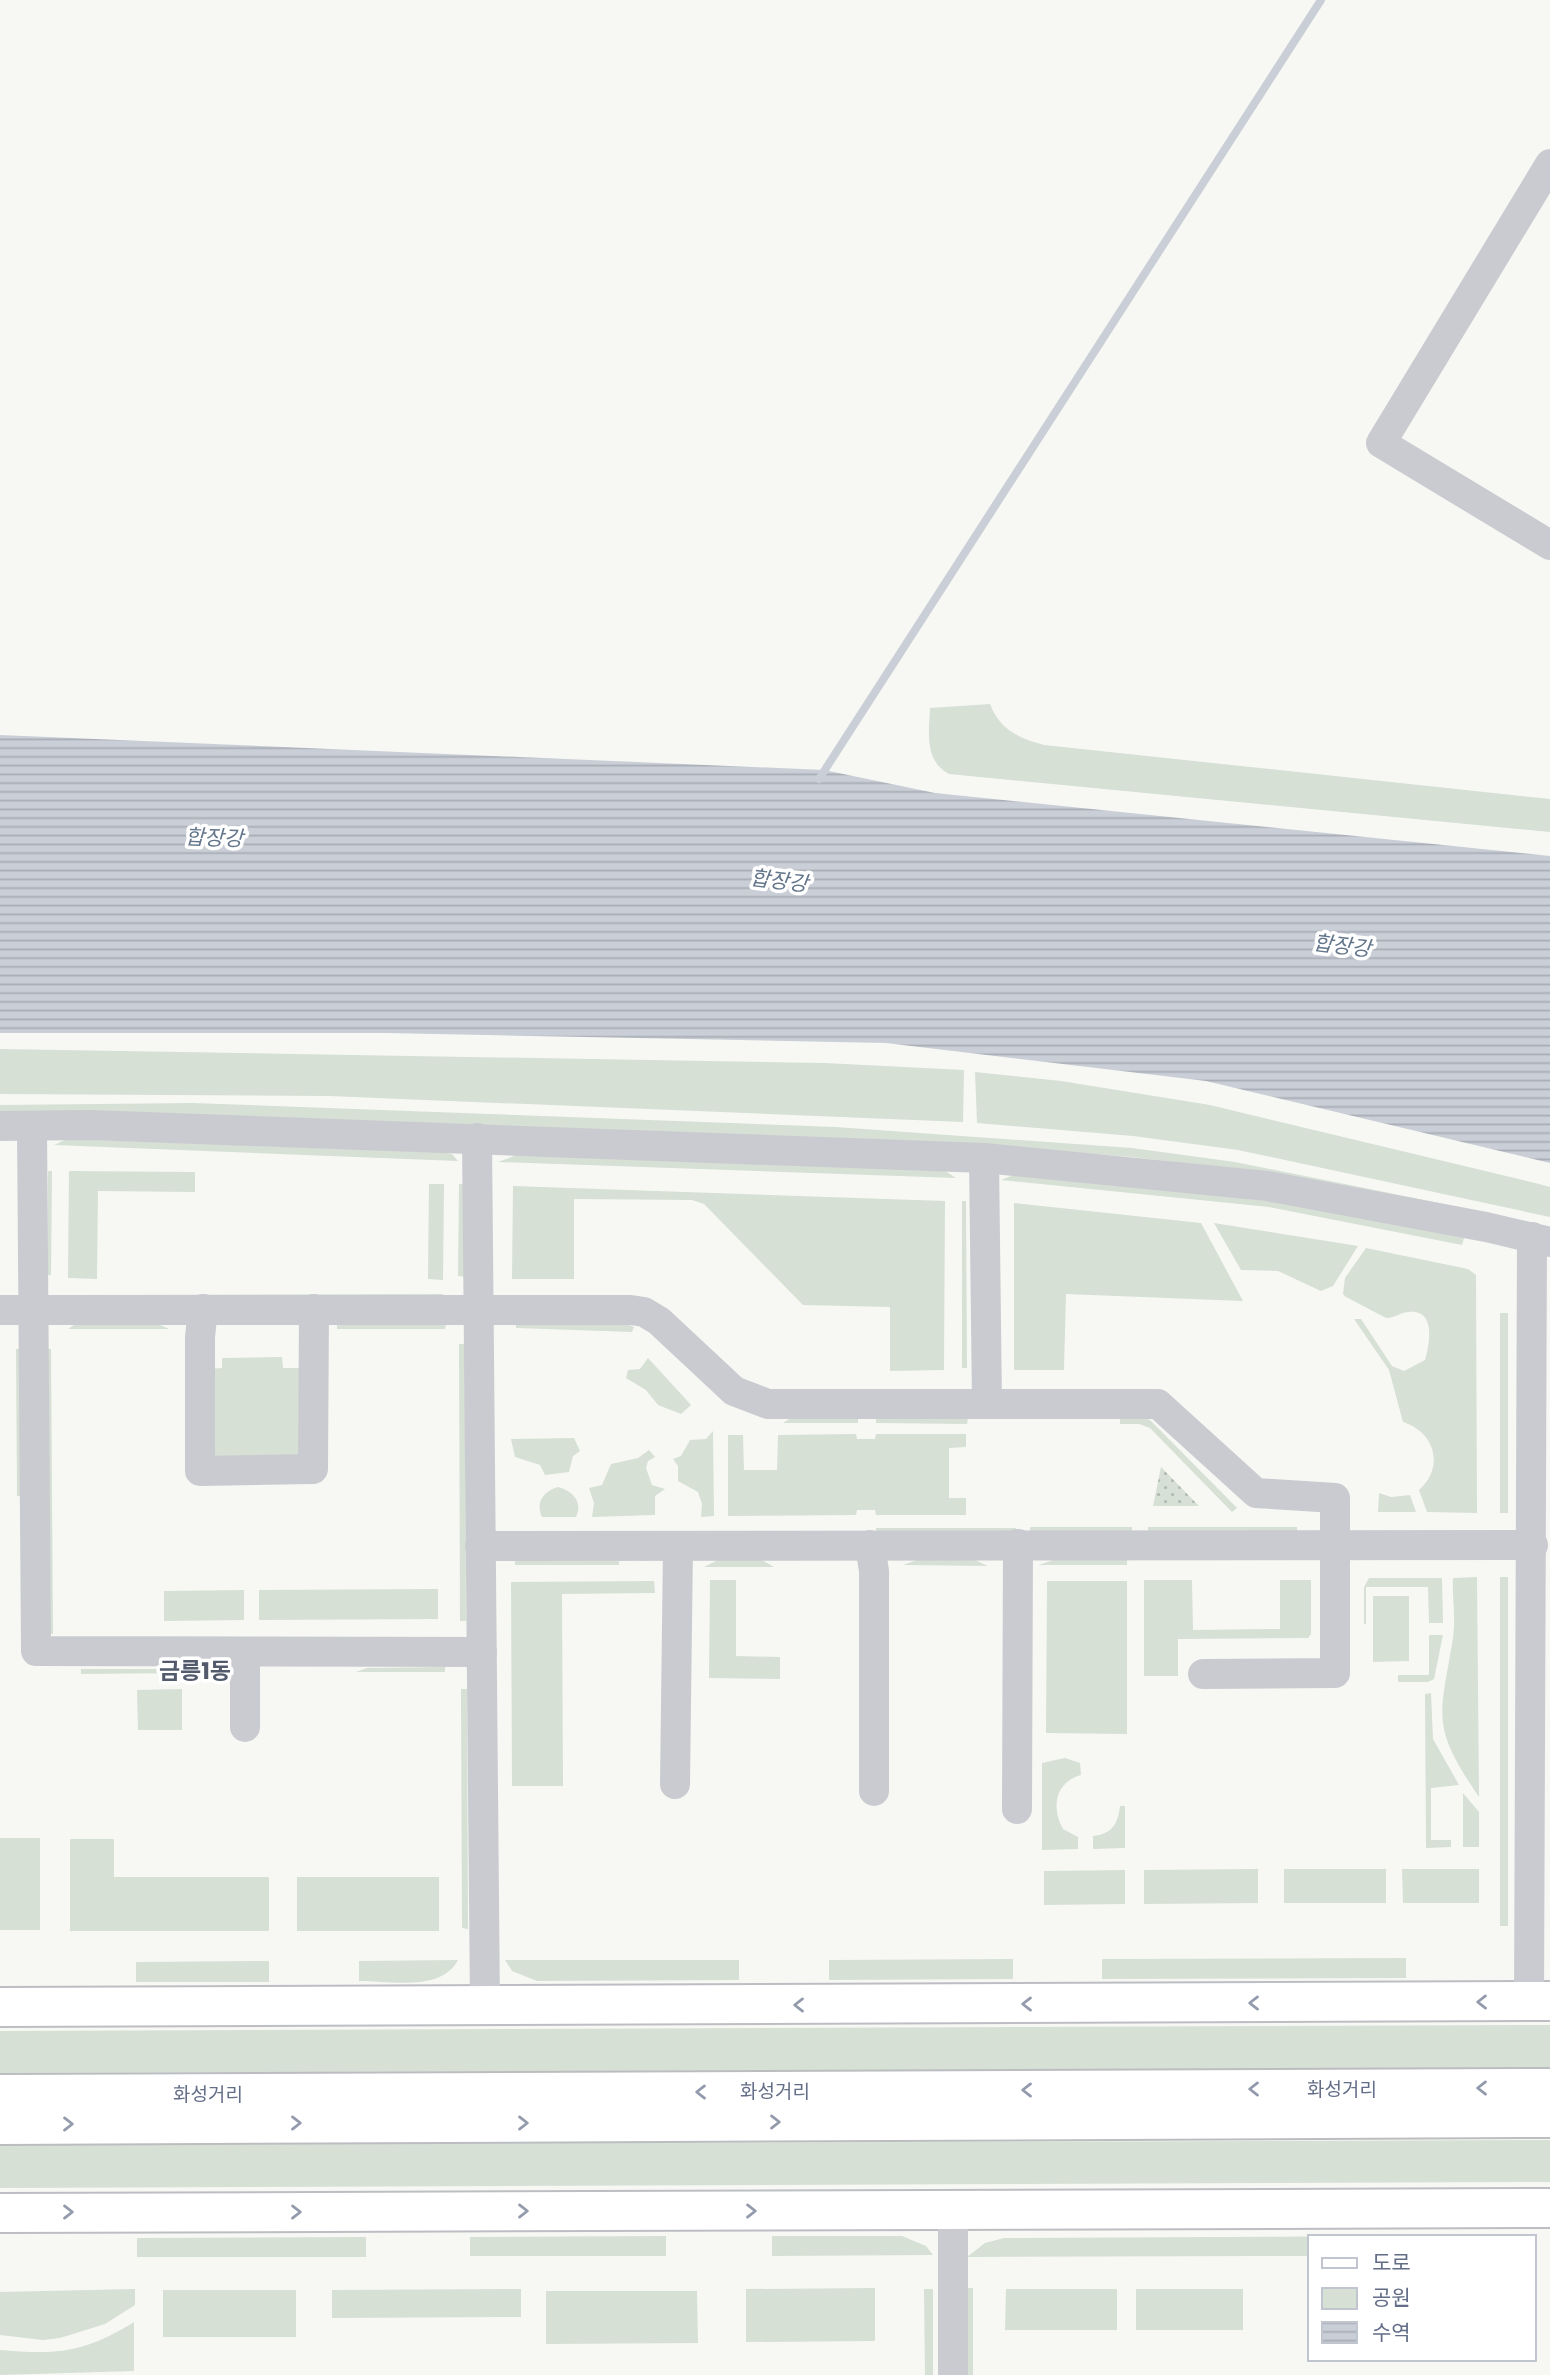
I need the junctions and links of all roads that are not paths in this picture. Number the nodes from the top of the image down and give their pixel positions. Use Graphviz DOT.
graph roads {
  1 [pos="1550,164"];
  2 [pos="1550,545"];
  3 [pos="0,1126"];
  4 [pos="32,1126"];
  5 [pos="477,1138"];
  6 [pos="984,1158"];
  7 [pos="1541,1240"];
  8 [pos="478,1308"];
  9 [pos="203,1309"];
  10 [pos="314,1309"];
  11 [pos="0,1310"];
  12 [pos="34,1310"];
  13 [pos="987,1404"];
  14 [pos="1018,1544"];
  15 [pos="870,1545"];
  16 [pos="1335,1545"];
  17 [pos="1532,1545"];
  18 [pos="480,1546"];
  19 [pos="678,1546"];
  20 [pos="245,1651"];
  21 [pos="482,1652"];
  22 [pos="1203,1674"];
  23 [pos="245,1727"];
  24 [pos="675,1784"];
  25 [pos="874,1791"];
  26 [pos="1017,1809"];
  27 [pos="1539,2001"];
  28 [pos="0,2007"];
  29 [pos="485,2007"];
  30 [pos="1550,2088"];
  31 [pos="0,2094"];
  32 [pos="1550,2118"];
  33 [pos="0,2124"];
  34 [pos="1550,2208"];
  35 [pos="953,2210"];
  36 [pos="0,2213"];
  37 [pos="953,2375"];
  1 -- 2 [label="street"];
  3 -- 4 [label="street"];
  4 -- 5 [label="street"];
  4 -- 12 [label="street"];
  5 -- 6 [label="street"];
  5 -- 8 [label="street"];
  6 -- 7 [label="street"];
  6 -- 13 [label="street"];
  7 -- 17 [label="street"];
  8 -- 10 [label="street"];
  8 -- 13 [label="street"];
  8 -- 18 [label="street"];
  9 -- 10 [label="street"];
  9 -- 10 [label="street"];
  9 -- 12 [label="street"];
  11 -- 12 [label="street"];
  12 -- 20 [label="street"];
  13 -- 16 [label="street"];
  14 -- 15 [label="street"];
  14 -- 16 [label="street"];
  14 -- 26 [label="street"];
  15 -- 19 [label="street"];
  15 -- 25 [label="street"];
  16 -- 17 [label="street"];
  16 -- 22 [label="street"];
  17 -- 27 [label="street"];
  18 -- 19 [label="street"];
  18 -- 21 [label="street"];
  19 -- 24 [label="street"];
  20 -- 21 [label="street"];
  20 -- 23 [label="street"];
  21 -- 29 [label="street"];
  27 -- 29 [label="main road, one-way"];
  28 -- 29 [label="main road"];
  30 -- 31 [label="main road, 화성거리, one-way"];
  33 -- 32 [label="main road, 화성거리, one-way"];
  34 -- 35 [label="main road"];
  36 -- 35 [label="main road, one-way"];
  35 -- 37 [label="street"];
}
